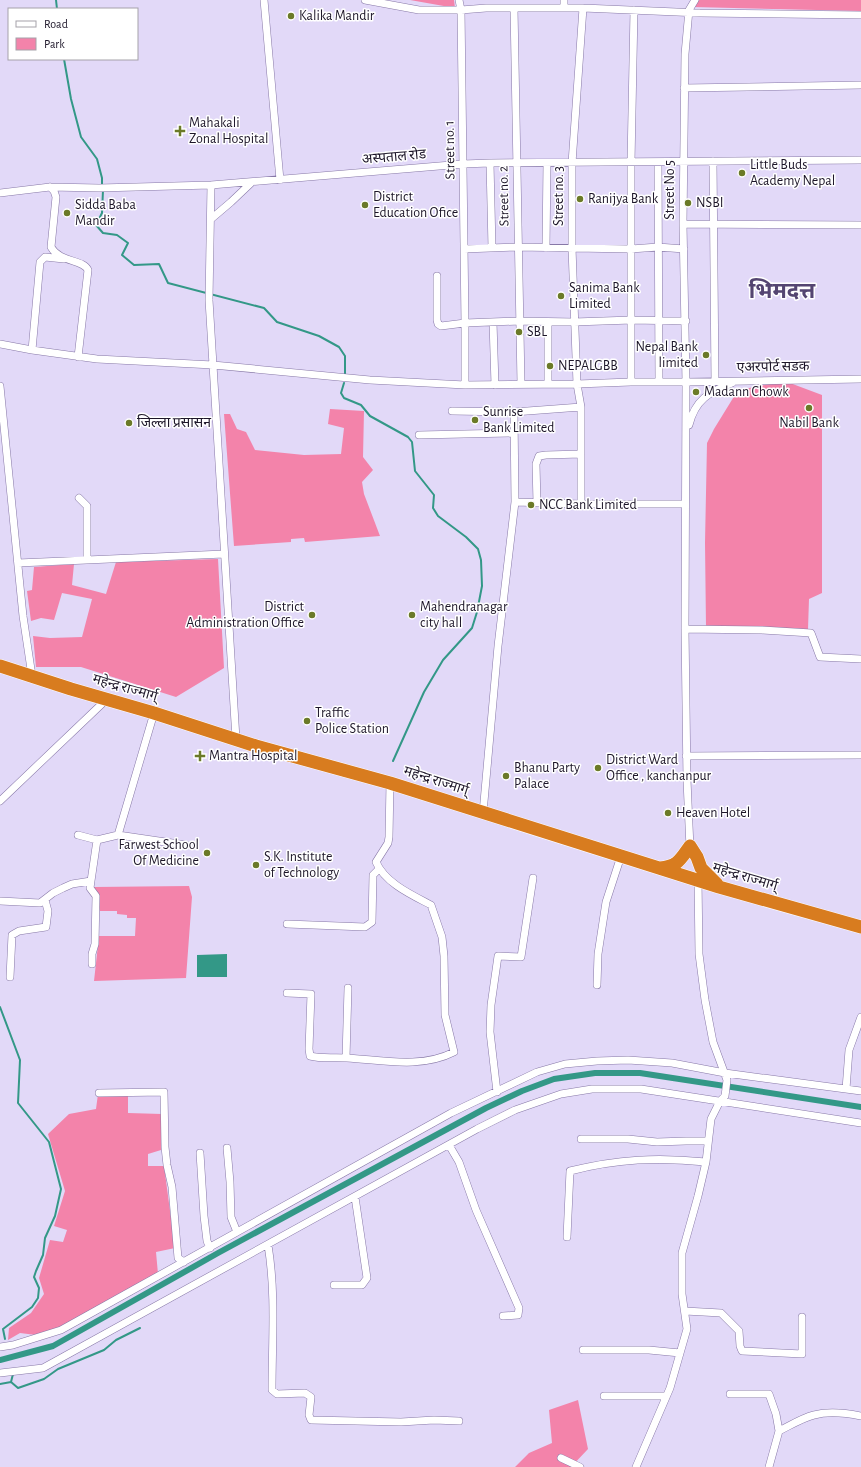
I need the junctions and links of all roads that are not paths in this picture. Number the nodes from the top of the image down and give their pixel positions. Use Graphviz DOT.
graph roads {
  1 [pos="264,0"];
  2 [pos="365,0"];
  3 [pos="459,0"];
  4 [pos="564,0"];
  5 [pos="695,0"];
  6 [pos="514,8"];
  7 [pos="564,8"];
  8 [pos="583,8"];
  9 [pos="461,10"];
  10 [pos="634,10"];
  11 [pos="689,13"];
  12 [pos="861,15"];
  13 [pos="861,85"];
  14 [pos="684,88"];
  15 [pos="861,160"];
  16 [pos="713,161"];
  17 [pos="631,162"];
  18 [pos="658,162"];
  19 [pos="684,162"];
  20 [pos="490,163"];
  21 [pos="517,163"];
  22 [pos="547,163"];
  23 [pos="572,163"];
  24 [pos="463,164"];
  25 [pos="280,180"];
  26 [pos="251,183"];
  27 [pos="211,185"];
  28 [pos="50,187"];
  29 [pos="0,193"];
  30 [pos="211,219"];
  31 [pos="683,224"];
  32 [pos="714,225"];
  33 [pos="861,225"];
  34 [pos="658,247"];
  35 [pos="492,248"];
  36 [pos="518,248"];
  37 [pos="546,248"];
  38 [pos="572,248"];
  39 [pos="464,249"];
  40 [pos="631,249"];
  41 [pos="684,249"];
  42 [pos="64,259"];
  43 [pos="436,276"];
  44 [pos="632,320"];
  45 [pos="659,320"];
  46 [pos="520,321"];
  47 [pos="686,321"];
  48 [pos="493,322"];
  49 [pos="548,322"];
  50 [pos="574,322"];
  51 [pos="465,323"];
  52 [pos="0,344"];
  53 [pos="32,350"];
  54 [pos="78,356"];
  55 [pos="212,365"];
  56 [pos="861,378"];
  57 [pos="738,381"];
  58 [pos="631,382"];
  59 [pos="659,382"];
  60 [pos="686,382"];
  61 [pos="715,382"];
  62 [pos="521,384"];
  63 [pos="548,384"];
  64 [pos="577,384"];
  65 [pos="465,385"];
  66 [pos="495,385"];
  67 [pos="0,386"];
  68 [pos="581,407"];
  69 [pos="452,411"];
  70 [pos="514,412"];
  71 [pos="514,433"];
  72 [pos="419,435"];
  73 [pos="686,439"];
  74 [pos="581,454"];
  75 [pos="79,498"];
  76 [pos="515,502"];
  77 [pos="537,503"];
  78 [pos="581,504"];
  79 [pos="685,504"];
  80 [pos="224,554"];
  81 [pos="87,560"];
  82 [pos="18,563"];
  83 [pos="685,629"];
  84 [pos="861,659"];
  85 [pos="0,666"];
  86 [pos="32,676"];
  87 [pos="107,699"];
  88 [pos="154,713"];
  89 [pos="236,739"];
  90 [pos="861,755"];
  91 [pos="686,756"];
  92 [pos="390,783"];
  93 [pos="0,801"];
  94 [pos="483,813"];
  95 [pos="78,835"];
  96 [pos="118,835"];
  97 [pos="97,840"];
  98 [pos="186,845"];
  99 [pos="690,846"];
  100 [pos="620,856"];
  101 [pos="658,868"];
  102 [pos="379,869"];
  103 [pos="533,878"];
  104 [pos="698,880"];
  105 [pos="91,881"];
  106 [pos="719,887"];
  107 [pos="45,900"];
  108 [pos="0,901"];
  109 [pos="287,924"];
  110 [pos="861,927"];
  111 [pos="92,964"];
  112 [pos="10,977"];
  113 [pos="597,985"];
  114 [pos="348,988"];
  115 [pos="287,993"];
  116 [pos="861,1016"];
  117 [pos="346,1058"];
  118 [pos="726,1077"];
  119 [pos="846,1089"];
  120 [pos="861,1091"];
  121 [pos="497,1092"];
  122 [pos="99,1093"];
  123 [pos="720,1101"];
  124 [pos="861,1123"];
  125 [pos="581,1139"];
  126 [pos="708,1141"];
  127 [pos="449,1145"];
  128 [pos="227,1148"];
  129 [pos="200,1154"];
  130 [pos="706,1162"];
  131 [pos="356,1197"];
  132 [pos="237,1232"];
  133 [pos="567,1238"];
  134 [pos="268,1245"];
  135 [pos="210,1248"];
  136 [pos="184,1262"];
  137 [pos="334,1286"];
  138 [pos="684,1311"];
  139 [pos="503,1316"];
  140 [pos="802,1317"];
  141 [pos="0,1347"];
  142 [pos="583,1350"];
  143 [pos="680,1354"];
  144 [pos="0,1373"];
  145 [pos="730,1394"];
  146 [pos="604,1396"];
  147 [pos="666,1396"];
  148 [pos="861,1416"];
  149 [pos="459,1421"];
  150 [pos="780,1430"];
  151 [pos="561,1458"];
  152 [pos="580,1467"];
  153 [pos="636,1467"];
  154 [pos="769,1467"];
  1 -- 25 [label="street"];
  2 -- 9 [label="street"];
  3 -- 9 [label="street, Street no. 1"];
  4 -- 7 [label="street"];
  5 -- 11 [label="street, Street No 5"];
  6 -- 7 [label="street"];
  6 -- 9 [label="street"];
  6 -- 21 [label="street, Street no. 2"];
  7 -- 8 [label="street"];
  8 -- 10 [label="street"];
  8 -- 23 [label="street, Street no. 3"];
  9 -- 24 [label="street, Street no. 1"];
  10 -- 11 [label="street"];
  10 -- 17 [label="street"];
  11 -- 12 [label="street"];
  11 -- 14 [label="street, Street No 5"];
  13 -- 14 [label="street"];
  14 -- 19 [label="street, Street No 5"];
  15 -- 16 [label="street, अस्पताल रोड"];
  16 -- 19 [label="street, अस्पताल रोड"];
  16 -- 32 [label="street"];
  17 -- 18 [label="street, अस्पताल रोड"];
  17 -- 23 [label="street, अस्पताल रोड"];
  17 -- 40 [label="street"];
  18 -- 19 [label="street, अस्पताल रोड"];
  18 -- 34 [label="street"];
  19 -- 31 [label="street, Street No 5"];
  20 -- 21 [label="street, अस्पताल रोड"];
  20 -- 24 [label="street, अस्पताल रोड"];
  20 -- 35 [label="street"];
  21 -- 22 [label="street, अस्पताल रोड"];
  21 -- 36 [label="street, Street no. 2"];
  22 -- 23 [label="street, अस्पताल रोड"];
  22 -- 37 [label="street"];
  23 -- 38 [label="street, Street no. 3"];
  24 -- 25 [label="street, अस्पताल रोड"];
  24 -- 39 [label="street, Street no. 1"];
  25 -- 26 [label="street, अस्पताल रोड"];
  26 -- 27 [label="street, अस्पताल रोड"];
  26 -- 30 [label="street"];
  27 -- 28 [label="street, अस्पताल रोड"];
  27 -- 30 [label="street"];
  28 -- 29 [label="street, अस्पताल रोड"];
  28 -- 42 [label="street"];
  30 -- 55 [label="street"];
  31 -- 32 [label="street"];
  31 -- 41 [label="street, Street No 5"];
  32 -- 33 [label="street"];
  32 -- 61 [label="street"];
  34 -- 40 [label="street"];
  34 -- 41 [label="street"];
  34 -- 45 [label="street"];
  35 -- 36 [label="street"];
  35 -- 39 [label="street"];
  36 -- 37 [label="street"];
  36 -- 46 [label="street, Street no. 2"];
  37 -- 38 [label="street"];
  38 -- 40 [label="street"];
  38 -- 50 [label="street, Street no. 3"];
  39 -- 51 [label="street, Street no. 1"];
  40 -- 44 [label="street"];
  41 -- 47 [label="street, Street No 5"];
  42 -- 53 [label="street"];
  42 -- 54 [label="street"];
  43 -- 51 [label="street"];
  44 -- 45 [label="street"];
  44 -- 50 [label="street"];
  44 -- 58 [label="street"];
  45 -- 47 [label="street"];
  45 -- 59 [label="street"];
  46 -- 48 [label="street"];
  46 -- 49 [label="street"];
  46 -- 62 [label="street, Street no. 2"];
  47 -- 60 [label="street, Street No 5"];
  48 -- 51 [label="street"];
  48 -- 66 [label="street"];
  49 -- 50 [label="street"];
  49 -- 63 [label="street"];
  50 -- 64 [label="street, Street no. 3"];
  51 -- 65 [label="street, Street no. 1"];
  52 -- 53 [label="street, एअरपोर्ट सडक"];
  53 -- 54 [label="street, एअरपोर्ट सडक"];
  54 -- 55 [label="street, एअरपोर्ट सडक"];
  55 -- 65 [label="street, एअरपोर्ट सडक"];
  55 -- 80 [label="street"];
  56 -- 57 [label="street, एअरपोर्ट सडक"];
  57 -- 61 [label="street, एअरपोर्ट सडक"];
  57 -- 73 [label="street"];
  58 -- 59 [label="street, एअरपोर्ट सडक"];
  58 -- 64 [label="street, एअरपोर्ट सडक"];
  59 -- 60 [label="street, एअरपोर्ट सडक"];
  60 -- 61 [label="street, एअरपोर्ट सडक"];
  60 -- 73 [label="street, Street No 5"];
  62 -- 63 [label="street, एअरपोर्ट सडक"];
  62 -- 66 [label="street, एअरपोर्ट सडक"];
  63 -- 64 [label="street, एअरपोर्ट सडक"];
  64 -- 68 [label="street, Street no. 3"];
  65 -- 66 [label="street, एअरपोर्ट सडक"];
  67 -- 82 [label="street"];
  68 -- 70 [label="street"];
  68 -- 74 [label="street, Street no. 3"];
  69 -- 70 [label="street"];
  70 -- 71 [label="street"];
  71 -- 72 [label="street"];
  71 -- 76 [label="street"];
  73 -- 79 [label="street"];
  74 -- 77 [label="street"];
  74 -- 78 [label="street, Street no. 3"];
  75 -- 81 [label="street"];
  76 -- 77 [label="street"];
  76 -- 94 [label="street"];
  77 -- 78 [label="street"];
  78 -- 79 [label="street"];
  79 -- 83 [label="street"];
  80 -- 81 [label="street"];
  80 -- 89 [label="street"];
  81 -- 82 [label="street"];
  82 -- 86 [label="street"];
  83 -- 84 [label="street"];
  83 -- 91 [label="street"];
  85 -- 86 [label="highway, महेन्द्र राज्मार्ग्"];
  86 -- 87 [label="highway, महेन्द्र राज्मार्ग्"];
  87 -- 88 [label="highway, महेन्द्र राज्मार्ग्"];
  87 -- 93 [label="street"];
  88 -- 89 [label="highway, महेन्द्र राज्मार्ग्"];
  88 -- 96 [label="street"];
  89 -- 92 [label="highway, महेन्द्र राज्मार्ग्"];
  90 -- 91 [label="street"];
  91 -- 99 [label="street"];
  92 -- 94 [label="highway, महेन्द्र राज्मार्ग्"];
  92 -- 102 [label="street"];
  94 -- 100 [label="highway, महेन्द्र राज्मार्ग्"];
  95 -- 97 [label="street"];
  96 -- 97 [label="street"];
  96 -- 98 [label="street"];
  97 -- 105 [label="street"];
  99 -- 101 [label="highway"];
  99 -- 104 [label="street"];
  99 -- 106 [label="highway"];
  100 -- 101 [label="highway, महेन्द्र राज्मार्ग्"];
  100 -- 113 [label="street"];
  101 -- 104 [label="highway, महेन्द्र राज्मार्ग्"];
  102 -- 109 [label="street"];
  102 -- 117 [label="street"];
  103 -- 121 [label="street"];
  104 -- 106 [label="highway, महेन्द्र राज्मार्ग्"];
  104 -- 118 [label="street"];
  105 -- 107 [label="street"];
  105 -- 111 [label="street"];
  106 -- 110 [label="highway, महेन्द्र राज्मार्ग्"];
  107 -- 108 [label="street"];
  107 -- 112 [label="street"];
  114 -- 117 [label="street"];
  115 -- 117 [label="street"];
  116 -- 119 [label="street"];
  118 -- 119 [label="street"];
  118 -- 121 [label="street"];
  118 -- 123 [label="street"];
  119 -- 120 [label="street"];
  121 -- 132 [label="street"];
  122 -- 136 [label="street"];
  123 -- 124 [label="street"];
  123 -- 126 [label="street"];
  123 -- 127 [label="street"];
  125 -- 126 [label="street"];
  126 -- 130 [label="street"];
  127 -- 131 [label="street"];
  127 -- 139 [label="street"];
  128 -- 132 [label="street"];
  129 -- 135 [label="street"];
  130 -- 133 [label="street"];
  130 -- 138 [label="street"];
  131 -- 134 [label="street"];
  131 -- 137 [label="street"];
  132 -- 135 [label="street"];
  134 -- 144 [label="street"];
  134 -- 149 [label="street"];
  135 -- 136 [label="street"];
  136 -- 141 [label="street"];
  138 -- 140 [label="street"];
  138 -- 143 [label="street"];
  142 -- 143 [label="street"];
  143 -- 147 [label="street"];
  145 -- 150 [label="street"];
  146 -- 147 [label="street"];
  147 -- 153 [label="street"];
  148 -- 150 [label="street"];
  150 -- 154 [label="street"];
  151 -- 152 [label="street"];
}
